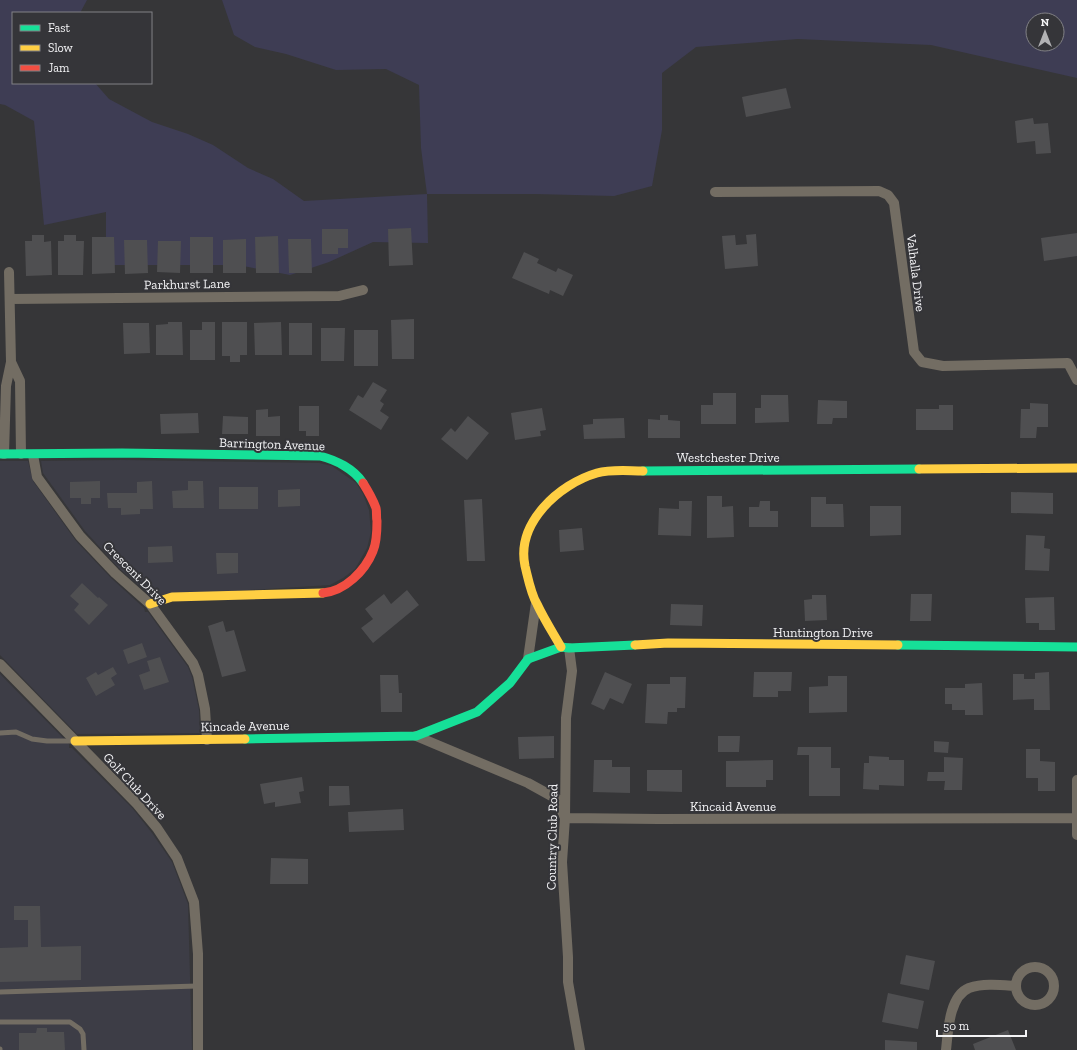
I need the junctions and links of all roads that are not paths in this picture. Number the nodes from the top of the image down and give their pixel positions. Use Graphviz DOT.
graph roads {
  1 [pos="715,192"];
  2 [pos="9,272"];
  3 [pos="363,290"];
  4 [pos="10,299"];
  5 [pos="11,362"];
  6 [pos="1077,380"];
  7 [pos="2,454"];
  8 [pos="22,454"];
  9 [pos="33,455"];
  10 [pos="1077,468"];
  11 [pos="536,603"];
  12 [pos="150,604"];
  13 [pos="1077,647"];
  14 [pos="565,648"];
  15 [pos="528,659"];
  16 [pos="0,664"];
  17 [pos="0,733"];
  18 [pos="416,736"];
  19 [pos="207,740"];
  20 [pos="75,741"];
  21 [pos="1077,780"];
  22 [pos="565,818"];
  23 [pos="1076,818"];
  24 [pos="1077,835"];
  25 [pos="197,986"];
  26 [pos="1016,986"];
  27 [pos="0,992"];
  28 [pos="0,1022"];
  29 [pos="84,1050"];
  30 [pos="198,1050"];
  31 [pos="580,1050"];
  32 [pos="946,1050"];
  1 -- 6 [label="street, Valhalla Drive"];
  2 -- 4 [label="street"];
  3 -- 4 [label="street, Parkhurst Lane"];
  4 -- 5 [label="street"];
  5 -- 7 [label="street"];
  5 -- 8 [label="street"];
  7 -- 8 [label="street, Barrington Avenue"];
  8 -- 9 [label="street, Barrington Avenue"];
  9 -- 12 [label="street, Crescent Drive"];
  9 -- 12 [label="street, Barrington Avenue"];
  10 -- 11 [label="street, Westchester Drive"];
  11 -- 14 [label="street, Westchester Drive"];
  11 -- 15 [label="street"];
  12 -- 19 [label="street, Crescent Drive"];
  13 -- 14 [label="street, Huntington Drive"];
  14 -- 15 [label="street, Huntington Drive"];
  14 -- 22 [label="street, Country Club Road"];
  15 -- 18 [label="street"];
  16 -- 20 [label="street, Golf Club Drive"];
  17 -- 20 [label="lane"];
  18 -- 19 [label="street, Kincade Avenue"];
  18 -- 22 [label="street"];
  19 -- 20 [label="street, Kincade Avenue"];
  20 -- 25 [label="street, Golf Club Drive"];
  21 -- 23 [label="street"];
  22 -- 23 [label="street, Kincaid Avenue"];
  22 -- 31 [label="street, Country Club Road"];
  23 -- 24 [label="street"];
  25 -- 27 [label="lane"];
  25 -- 30 [label="street, Golf Club Drive"];
  26 -- 32 [label="street"];
  28 -- 29 [label="lane"];
}
